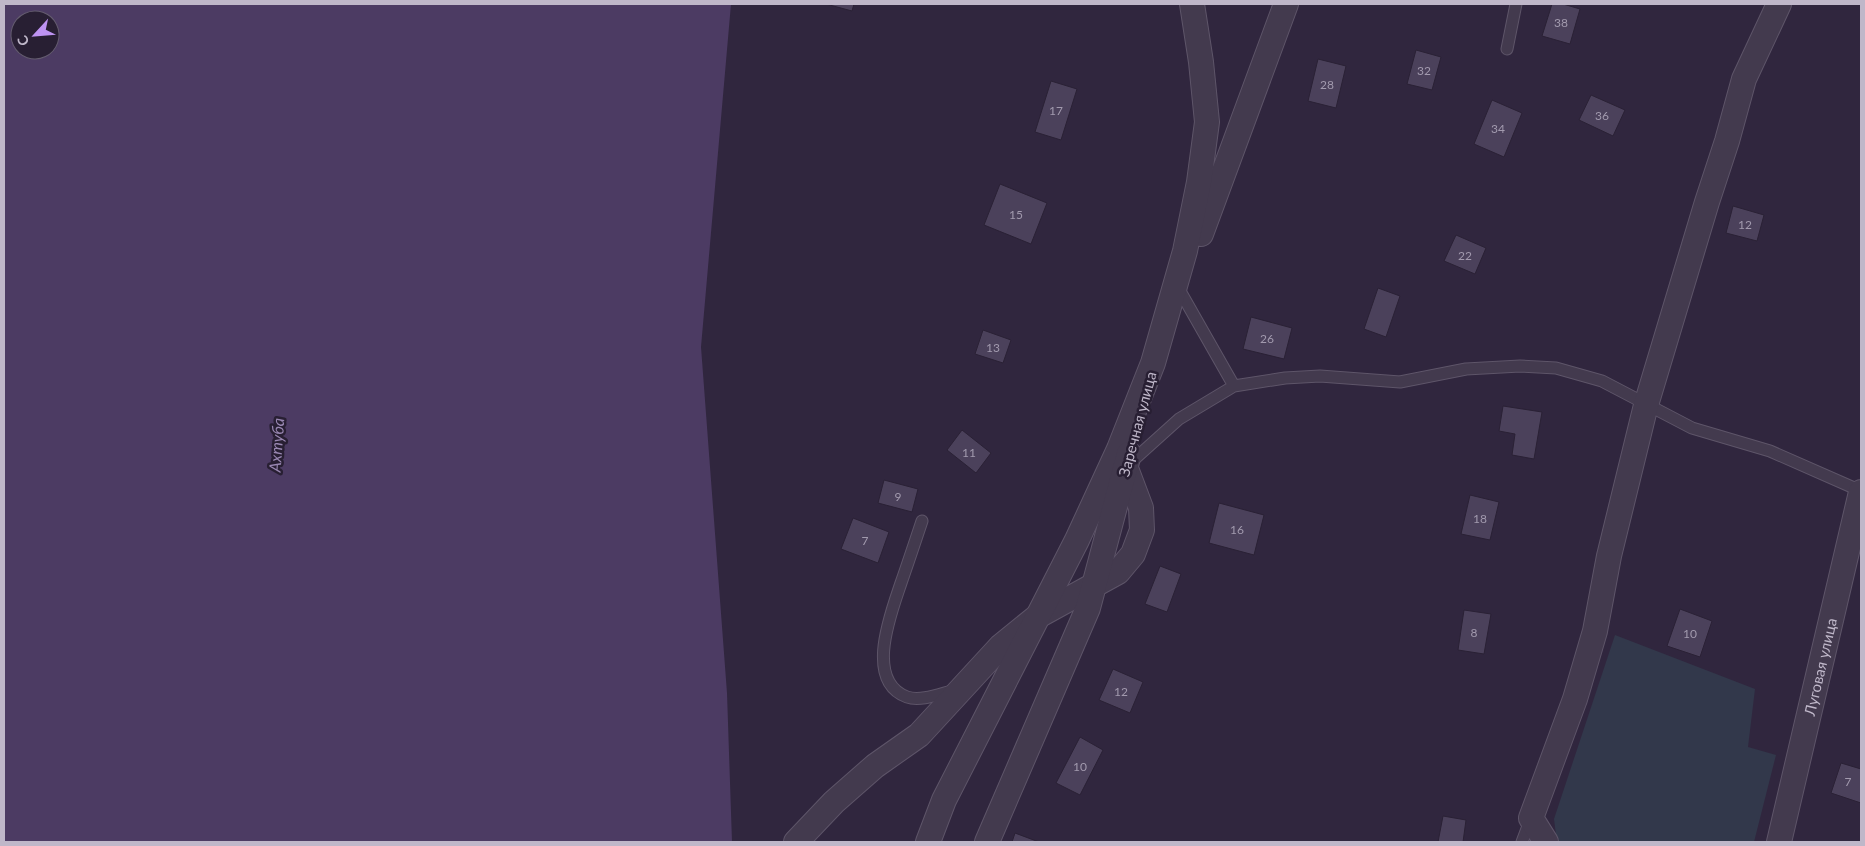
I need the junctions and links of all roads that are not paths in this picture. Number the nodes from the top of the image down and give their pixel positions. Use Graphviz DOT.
graph roads {
  1 [pos="1192,4"];
  2 [pos="1272,4"];
  3 [pos="1286,4"];
  4 [pos="1516,4"];
  5 [pos="1779,4"];
  6 [pos="1506,49"];
  7 [pos="1251,100"];
  8 [pos="1180,291"];
  9 [pos="1154,363"];
  10 [pos="1234,386"];
  11 [pos="1646,405"];
  12 [pos="1122,458"];
  13 [pos="1861,492"];
  14 [pos="922,521"];
  15 [pos="1094,585"];
  16 [pos="1038,616"];
  17 [pos="964,688"];
  18 [pos="1531,818"];
  19 [pos="796,842"];
  20 [pos="928,842"];
  21 [pos="987,842"];
  22 [pos="1522,842"];
  23 [pos="1546,842"];
  24 [pos="1779,842"];
  1 -- 9 [label="street"];
  2 -- 7 [label="street"];
  3 -- 7 [label="street, Заречная улица"];
  4 -- 6 [label="lane"];
  5 -- 11 [label="street"];
  7 -- 8 [label="street, Заречная улица"];
  8 -- 9 [label="street, Заречная улица"];
  8 -- 10 [label="lane"];
  9 -- 12 [label="street, Заречная улица"];
  10 -- 11 [label="lane"];
  10 -- 12 [label="lane"];
  11 -- 13 [label="lane"];
  11 -- 18 [label="street"];
  12 -- 15 [label="street, Заречная улица"];
  12 -- 15 [label="street"];
  12 -- 16 [label="street"];
  13 -- 24 [label="street, Луговая улица"];
  14 -- 17 [label="lane"];
  15 -- 16 [label="street"];
  15 -- 21 [label="street, Заречная улица"];
  16 -- 17 [label="street"];
  16 -- 20 [label="street"];
  17 -- 19 [label="street"];
  18 -- 22 [label="lane"];
  18 -- 23 [label="street"];
}
